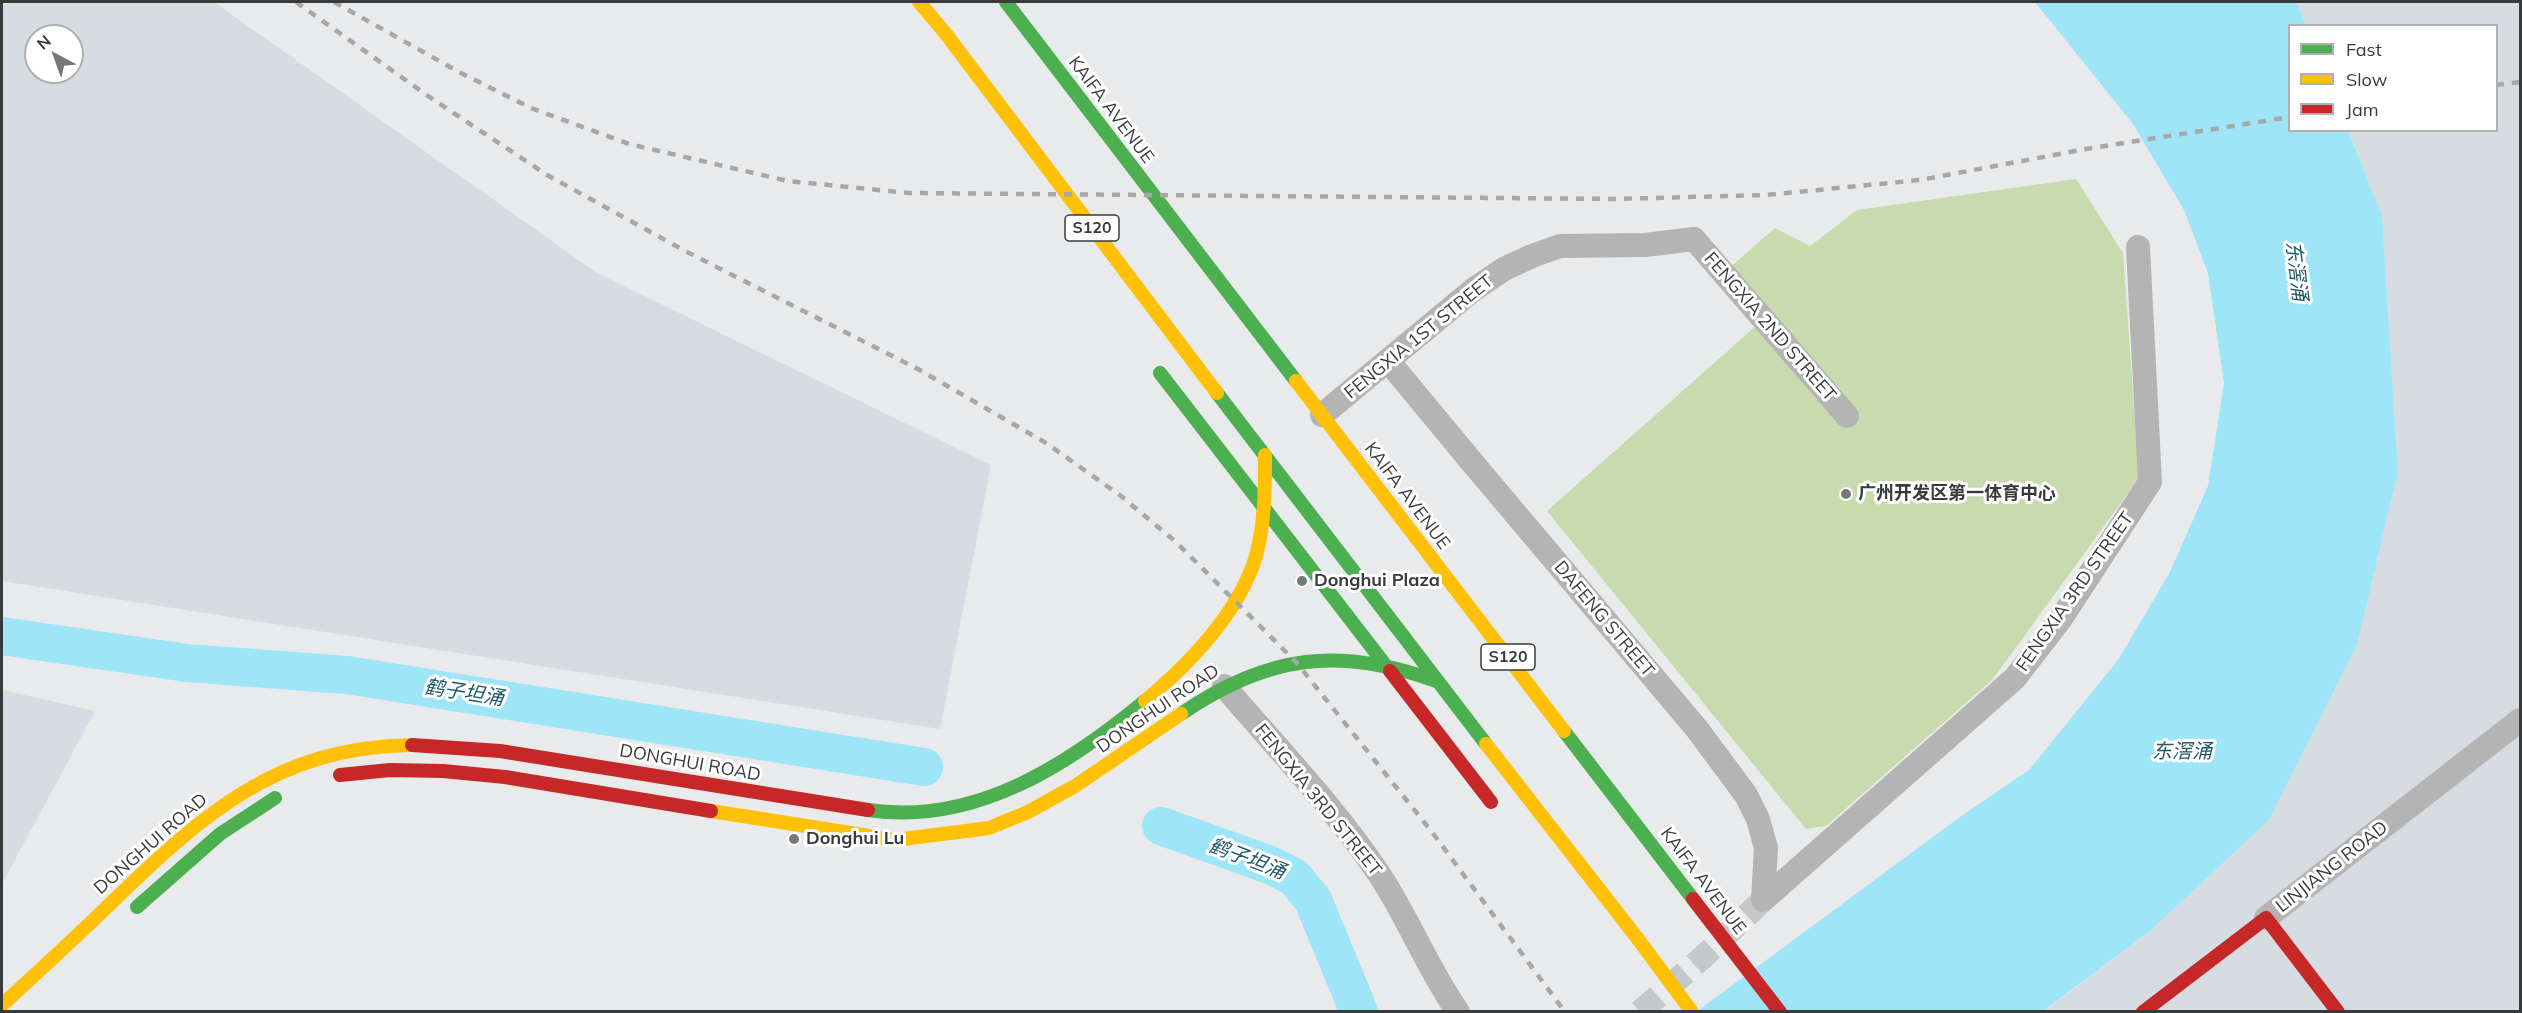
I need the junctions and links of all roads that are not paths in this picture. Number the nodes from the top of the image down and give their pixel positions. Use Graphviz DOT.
graph roads {
  1 [pos="919,2"];
  2 [pos="1006,2"];
  3 [pos="1694,239"];
  4 [pos="2138,247"];
  5 [pos="1389,362"];
  6 [pos="1160,373"];
  7 [pos="1322,415"];
  8 [pos="1847,416"];
  9 [pos="1265,455"];
  10 [pos="1264,511"];
  11 [pos="1386,665"];
  12 [pos="1436,681"];
  13 [pos="1224,686"];
  14 [pos="2520,720"];
  15 [pos="331,777"];
  16 [pos="290,790"];
  17 [pos="1491,802"];
  18 [pos="1763,900"];
  19 [pos="131,914"];
  20 [pos="2266,918"];
  21 [pos="2,1005"];
  22 [pos="1458,1011"];
  23 [pos="1692,1011"];
  24 [pos="1780,1011"];
  25 [pos="2143,1011"];
  26 [pos="2338,1011"];
  1 -- 9 [label="street, S120"];
  2 -- 7 [label="street, KAIFA AVENUE / S120"];
  3 -- 5 [label="street, FENGXIA 1ST STREET"];
  3 -- 8 [label="street, FENGXIA 2ND STREET"];
  4 -- 18 [label="street, FENGXIA 3RD STREET"];
  5 -- 7 [label="street, FENGXIA 1ST STREET"];
  5 -- 18 [label="street, DAFENG STREET"];
  6 -- 10 [label="street"];
  7 -- 24 [label="street, KAIFA AVENUE / S120, bridge"];
  9 -- 10 [label="street, DONGHUI ROAD"];
  9 -- 12 [label="street, S120"];
  10 -- 11 [label="street"];
  10 -- 21 [label="street, DONGHUI ROAD"];
  11 -- 12 [label="street, DONGHUI ROAD"];
  11 -- 13 [label="street, DONGHUI ROAD"];
  11 -- 17 [label="street"];
  12 -- 23 [label="street, S120, bridge"];
  13 -- 15 [label="street, DONGHUI ROAD"];
  13 -- 22 [label="street, FENGXIA 3RD STREET"];
  14 -- 20 [label="street, LINJIANG ROAD"];
  16 -- 19 [label="street, DONGHUI ROAD"];
  20 -- 25 [label="street, LINJIANG ROAD"];
  20 -- 26 [label="street"];
}
